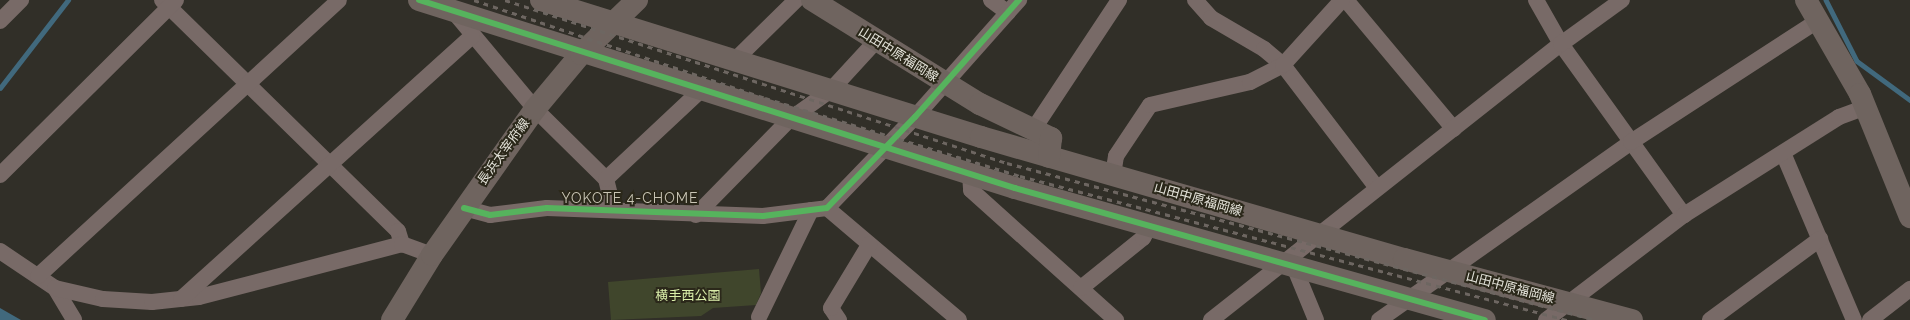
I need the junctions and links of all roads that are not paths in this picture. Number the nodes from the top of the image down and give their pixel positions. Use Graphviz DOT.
graph roads {
  1 [pos="21,0"];
  2 [pos="339,0"];
  3 [pos="419,0"];
  4 [pos="541,0"];
  5 [pos="637,0"];
  6 [pos="796,0"];
  7 [pos="812,0"];
  8 [pos="991,0"];
  9 [pos="1019,0"];
  10 [pos="1119,0"];
  11 [pos="1195,0"];
  12 [pos="1342,0"];
  13 [pos="1346,0"];
  14 [pos="1536,0"];
  15 [pos="1622,0"];
  16 [pos="1806,0"];
  17 [pos="169,2"];
  18 [pos="454,12"];
  19 [pos="1008,13"];
  20 [pos="1817,21"];
  21 [pos="0,22"];
  22 [pos="613,23"];
  23 [pos="472,36"];
  24 [pos="876,41"];
  25 [pos="1561,44"];
  26 [pos="581,54"];
  27 [pos="733,62"];
  28 [pos="1283,65"];
  29 [pos="946,84"];
  30 [pos="245,85"];
  31 [pos="701,90"];
  32 [pos="831,90"];
  33 [pos="1866,107"];
  34 [pos="535,109"];
  35 [pos="915,117"];
  36 [pos="790,120"];
  37 [pos="1454,129"];
  38 [pos="1033,130"];
  39 [pos="1631,142"];
  40 [pos="882,148"];
  41 [pos="1783,153"];
  42 [pos="1049,157"];
  43 [pos="330,164"];
  44 [pos="970,174"];
  45 [pos="0,175"];
  46 [pos="1113,175"];
  47 [pos="606,178"];
  48 [pos="1377,188"];
  49 [pos="464,208"];
  50 [pos="827,208"];
  51 [pos="614,210"];
  52 [pos="811,210"];
  53 [pos="696,215"];
  54 [pos="1684,215"];
  55 [pos="1910,217"];
  56 [pos="1149,227"];
  57 [pos="1319,235"];
  58 [pos="1820,239"];
  59 [pos="402,244"];
  60 [pos="869,245"];
  61 [pos="0,251"];
  62 [pos="432,255"];
  63 [pos="1287,267"];
  64 [pos="1450,272"];
  65 [pos="38,276"];
  66 [pos="55,288"];
  67 [pos="1081,288"];
  68 [pos="1910,289"];
  69 [pos="1405,298"];
  70 [pos="181,299"];
  71 [pos="1568,304"];
  72 [pos="759,317"];
  73 [pos="949,317"];
  74 [pos="74,320"];
  75 [pos="392,320"];
  76 [pos="838,320"];
  77 [pos="1116,320"];
  78 [pos="1211,320"];
  79 [pos="1316,320"];
  80 [pos="1379,320"];
  81 [pos="1485,320"];
  82 [pos="1546,320"];
  83 [pos="1632,320"];
  84 [pos="1710,320"];
  85 [pos="1854,320"];
  86 [pos="1870,320"];
  1 -- 21 [label="street"];
  2 -- 30 [label="street"];
  3 -- 18 [label="street"];
  4 -- 22 [label="street"];
  5 -- 22 [label="street, 長浜太宰府線"];
  6 -- 27 [label="street"];
  7 -- 24 [label="street, 山田中原福岡線"];
  8 -- 19 [label="street"];
  9 -- 19 [label="street"];
  10 -- 38 [label="street"];
  11 -- 28 [label="street"];
  12 -- 28 [label="street"];
  13 -- 37 [label="street"];
  14 -- 25 [label="street"];
  15 -- 25 [label="street"];
  16 -- 20 [label="street"];
  17 -- 30 [label="street"];
  17 -- 45 [label="street"];
  18 -- 23 [label="street"];
  18 -- 26 [label="street"];
  19 -- 29 [label="street"];
  20 -- 33 [label="street"];
  20 -- 39 [label="street"];
  22 -- 26 [label="street, 長浜太宰府線"];
  22 -- 27 [label="street"];
  23 -- 34 [label="street"];
  23 -- 43 [label="street"];
  24 -- 29 [label="street, 山田中原福岡線"];
  24 -- 32 [label="street"];
  25 -- 37 [label="street"];
  25 -- 39 [label="street"];
  26 -- 31 [label="street"];
  26 -- 34 [label="street, 長浜太宰府線"];
  27 -- 32 [label="street"];
  28 -- 46 [label="street"];
  28 -- 48 [label="street"];
  29 -- 35 [label="street"];
  29 -- 38 [label="street, 山田中原福岡線"];
  30 -- 43 [label="street"];
  30 -- 65 [label="street"];
  31 -- 36 [label="street"];
  31 -- 47 [label="street"];
  32 -- 35 [label="street"];
  32 -- 36 [label="street"];
  33 -- 41 [label="street"];
  33 -- 55 [label="street"];
  34 -- 47 [label="street"];
  34 -- 49 [label="street, 長浜太宰府線"];
  35 -- 40 [label="street"];
  35 -- 42 [label="street"];
  36 -- 40 [label="street"];
  36 -- 53 [label="street"];
  37 -- 48 [label="street"];
  38 -- 42 [label="street, 山田中原福岡線"];
  39 -- 54 [label="street"];
  39 -- 64 [label="street"];
  40 -- 44 [label="street"];
  40 -- 50 [label="street"];
  41 -- 54 [label="street"];
  41 -- 58 [label="street"];
  42 -- 46 [label="street, 山田中原福岡線"];
  43 -- 59 [label="street"];
  43 -- 70 [label="street"];
  44 -- 56 [label="street"];
  44 -- 67 [label="street"];
  46 -- 57 [label="street, 山田中原福岡線"];
  47 -- 51 [label="street"];
  48 -- 57 [label="street"];
  49 -- 51 [label="street"];
  49 -- 62 [label="street, 長浜太宰府線"];
  50 -- 52 [label="street"];
  50 -- 60 [label="street"];
  51 -- 53 [label="street"];
  52 -- 53 [label="street"];
  52 -- 72 [label="street"];
  54 -- 71 [label="street"];
  56 -- 63 [label="street"];
  56 -- 67 [label="street"];
  57 -- 63 [label="street"];
  57 -- 64 [label="street, 山田中原福岡線"];
  58 -- 84 [label="street"];
  58 -- 85 [label="street"];
  59 -- 62 [label="street"];
  59 -- 70 [label="street"];
  60 -- 73 [label="street"];
  60 -- 76 [label="street"];
  61 -- 65 [label="street"];
  62 -- 75 [label="street, 長浜太宰府線"];
  63 -- 69 [label="street"];
  63 -- 78 [label="street"];
  63 -- 79 [label="street"];
  64 -- 69 [label="street"];
  64 -- 71 [label="street, 山田中原福岡線"];
  65 -- 66 [label="street"];
  66 -- 70 [label="street"];
  66 -- 74 [label="street"];
  67 -- 77 [label="street"];
  68 -- 86 [label="street"];
  69 -- 80 [label="street"];
  69 -- 81 [label="street"];
  71 -- 82 [label="street"];
  71 -- 83 [label="street, 山田中原福岡線"];
}
